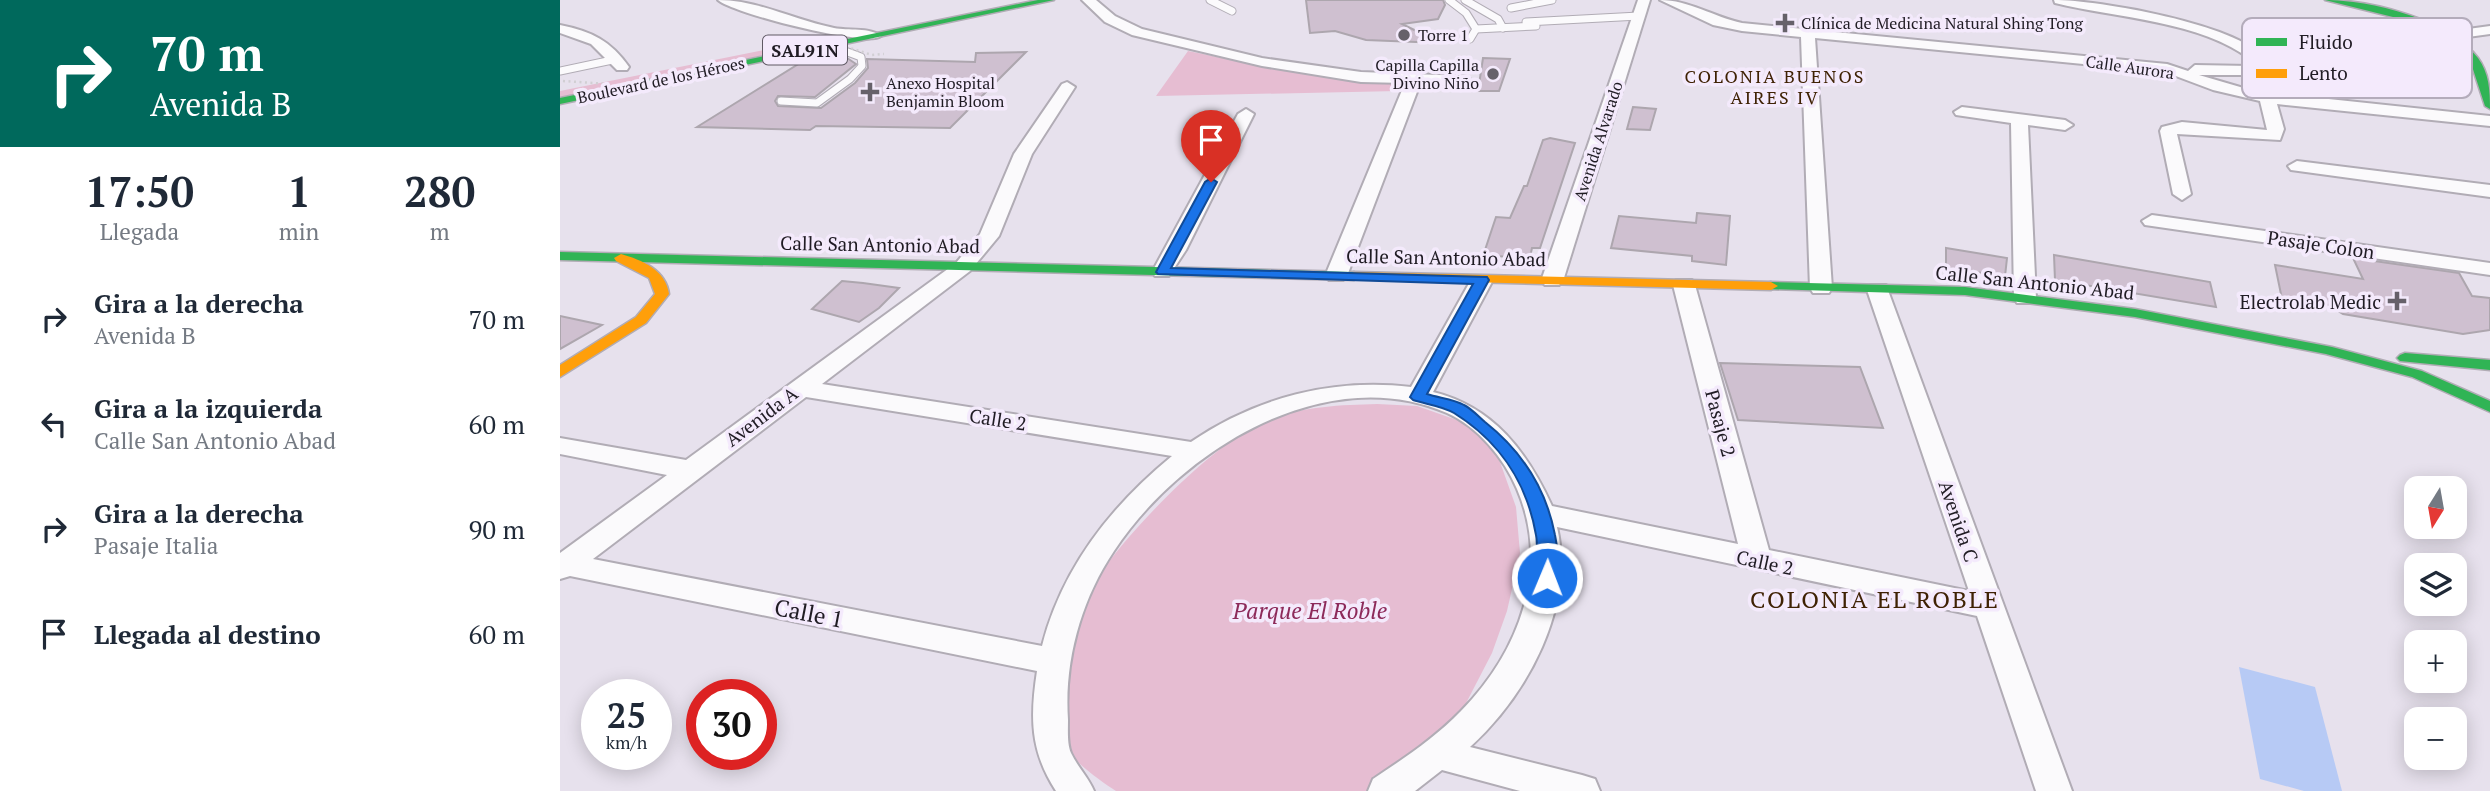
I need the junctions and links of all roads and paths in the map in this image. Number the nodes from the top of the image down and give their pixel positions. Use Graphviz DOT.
graph roads {
  1 [pos="724,0"];
  2 [pos="995,0"];
  3 [pos="1050,0"];
  4 [pos="1088,0"];
  5 [pos="1210,0"];
  6 [pos="1449,0"];
  7 [pos="1465,0"];
  8 [pos="1552,0"];
  9 [pos="1666,0"];
  10 [pos="2049,0"];
  11 [pos="2329,0"];
  12 [pos="2065,1"];
  13 [pos="778,4"];
  14 [pos="1511,8"];
  15 [pos="1232,11"];
  16 [pos="1645,11"];
  17 [pos="758,12"];
  18 [pos="2398,18"];
  19 [pos="1574,19"];
  20 [pos="1678,19"];
  21 [pos="1526,22"];
  22 [pos="1718,22"];
  23 [pos="1503,28"];
  24 [pos="560,29"];
  25 [pos="1476,29"];
  26 [pos="2490,30"];
  27 [pos="2472,32"];
  28 [pos="1808,33"];
  29 [pos="829,39"];
  30 [pos="1470,39"];
  31 [pos="2239,44"];
  32 [pos="2242,44"];
  33 [pos="2242,46"];
  34 [pos="884,54"];
  35 [pos="2472,56"];
  36 [pos="620,63"];
  37 [pos="2167,68"];
  38 [pos="2242,70"];
  39 [pos="560,71"];
  40 [pos="1414,79"];
  41 [pos="1465,81"];
  42 [pos="561,84"];
  43 [pos="610,84"];
  44 [pos="1067,87"];
  45 [pos="2242,92"];
  46 [pos="2262,98"];
  47 [pos="2272,98"];
  48 [pos="560,101"];
  49 [pos="781,101"];
  50 [pos="2490,106"];
  51 [pos="1962,112"];
  52 [pos="1246,114"];
  53 [pos="2019,119"];
  54 [pos="2490,121"];
  55 [pos="2065,125"];
  56 [pos="2297,166"];
  57 [pos="2490,191"];
  58 [pos="2182,194"];
  59 [pos="2152,221"];
  60 [pos="560,256"];
  61 [pos="621,258"];
  62 [pos="963,267"];
  63 [pos="2490,270"];
  64 [pos="1162,272"];
  65 [pos="1336,276"];
  66 [pos="1482,280"];
  67 [pos="1552,281"];
  68 [pos="1684,285"];
  69 [pos="1821,288"];
  70 [pos="1878,290"];
  71 [pos="2025,298"];
  72 [pos="2327,350"];
  73 [pos="560,372"];
  74 [pos="2486,374"];
  75 [pos="798,388"];
  76 [pos="1418,397"];
  77 [pos="2490,400"];
  78 [pos="2490,407"];
  79 [pos="560,446"];
  80 [pos="1197,451"];
  81 [pos="690,470"];
  82 [pos="1542,514"];
  83 [pos="1757,560"];
  84 [pos="563,566"];
  85 [pos="1989,607"];
  86 [pos="1053,661"];
  87 [pos="1438,754"];
  88 [pos="1076,791"];
  89 [pos="1386,791"];
  90 [pos="1582,791"];
  91 [pos="2054,791"];
  1 -- 17 [label="street"];
  2 -- 29 [label="main road, Boulevard de los Héroes / SAL91N"];
  3 -- 29 [label="main road, Boulevard de los Héroes / SAL91N"];
  4 -- 40 [label="street"];
  5 -- 15 [label="lane"];
  6 -- 25 [label="lane"];
  7 -- 23 [label="lane"];
  8 -- 14 [label="lane"];
  9 -- 22 [label="street"];
  10 -- 12 [label="street"];
  11 -- 18 [label="main road"];
  12 -- 31 [label="street"];
  13 -- 17 [label="street"];
  16 -- 19 [label="lane"];
  16 -- 67 [label="street, Avenida Alvarado"];
  17 -- 29 [label="street"];
  19 -- 21 [label="lane"];
  19 -- 23 [label="lane"];
  20 -- 22 [label="street"];
  22 -- 28 [label="street, Calle Aurora"];
  23 -- 25 [label="lane"];
  24 -- 36 [label="street"];
  25 -- 30 [label="lane"];
  26 -- 27 [label="street"];
  28 -- 37 [label="street, Calle Aurora"];
  28 -- 69 [label="street"];
  29 -- 34 [label="path, bridge"];
  29 -- 42 [label="main road, Boulevard de los Héroes / SAL91N"];
  29 -- 48 [label="main road, Boulevard de los Héroes / SAL91N"];
  29 -- 49 [label="lane"];
  31 -- 32 [label="street"];
  31 -- 33 [label="street"];
  35 -- 50 [label="main road"];
  36 -- 39 [label="lane"];
  37 -- 38 [label="street"];
  37 -- 45 [label="street, Calle Aurora"];
  40 -- 41 [label="street"];
  40 -- 65 [label="street"];
  42 -- 43 [label="path, bridge"];
  44 -- 62 [label="street, Avenida A"];
  46 -- 58 [label="street"];
  47 -- 54 [label="street, Calle Aurora"];
  51 -- 53 [label="street"];
  52 -- 64 [label="street"];
  53 -- 55 [label="street"];
  53 -- 71 [label="street"];
  56 -- 57 [label="street"];
  59 -- 63 [label="street, Pasaje Colon"];
  60 -- 61 [label="main road, Calle San Antonio Abad"];
  61 -- 62 [label="main road, Calle San Antonio Abad"];
  61 -- 73 [label="main road"];
  62 -- 64 [label="main road, Calle San Antonio Abad"];
  62 -- 75 [label="street, Avenida A"];
  64 -- 65 [label="main road, Calle San Antonio Abad"];
  65 -- 66 [label="main road, Calle San Antonio Abad"];
  66 -- 67 [label="main road, Calle San Antonio Abad"];
  66 -- 76 [label="street"];
  67 -- 68 [label="main road, Calle San Antonio Abad"];
  68 -- 69 [label="main road, Calle San Antonio Abad"];
  68 -- 83 [label="street, Pasaje 2"];
  69 -- 70 [label="main road, Calle San Antonio Abad"];
  70 -- 71 [label="main road, Calle San Antonio Abad"];
  70 -- 85 [label="street, Avenida C"];
  71 -- 72 [label="main road, Calle San Antonio Abad"];
  72 -- 74 [label="main road, Calle San Antonio Abad"];
  72 -- 78 [label="main road, Calle San Antonio Abad"];
  74 -- 77 [label="main road"];
  75 -- 80 [label="street, Calle 2"];
  75 -- 81 [label="street, Avenida A"];
  76 -- 80 [label="street"];
  76 -- 82 [label="street"];
  79 -- 81 [label="street"];
  80 -- 86 [label="street"];
  81 -- 84 [label="street, Avenida A"];
  82 -- 83 [label="street, Calle 2"];
  82 -- 87 [label="street"];
  83 -- 85 [label="street, Calle 2"];
  84 -- 86 [label="street, Calle 1"];
  85 -- 91 [label="street, Avenida C"];
  86 -- 88 [label="street"];
  87 -- 89 [label="street"];
  87 -- 90 [label="street"];
}
